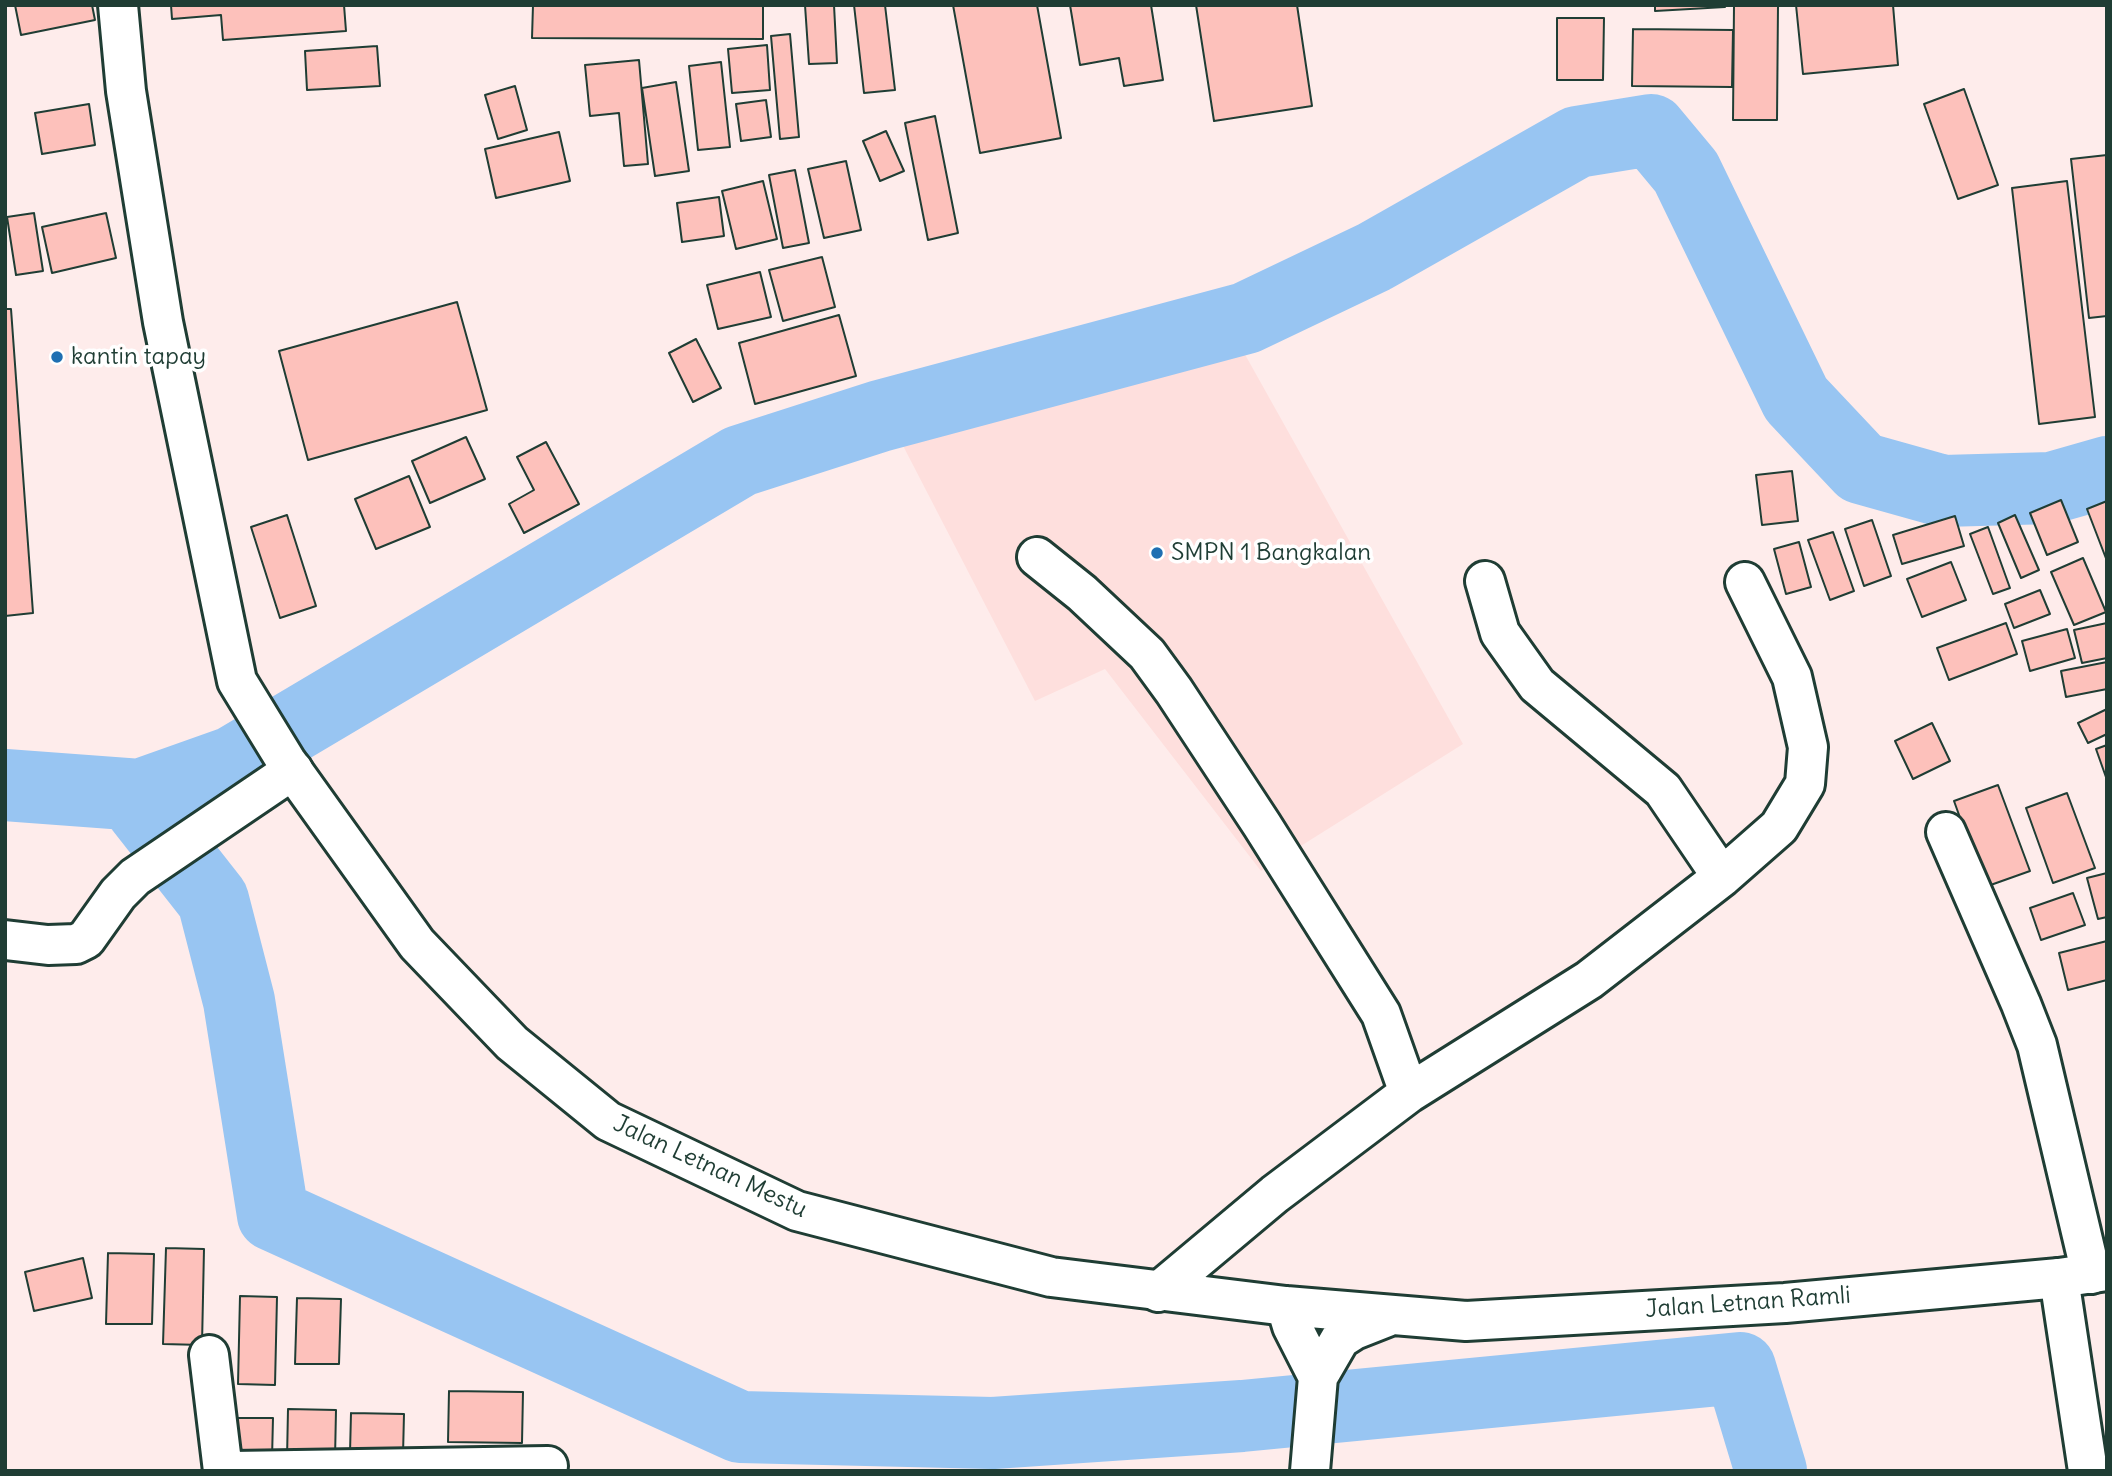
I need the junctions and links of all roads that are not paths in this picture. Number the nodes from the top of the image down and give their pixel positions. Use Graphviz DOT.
graph roads {
  1 [pos="118,5"];
  2 [pos="1037,557"];
  3 [pos="1485,581"];
  4 [pos="1745,582"];
  5 [pos="289,766"];
  6 [pos="1946,832"];
  7 [pos="1722,877"];
  8 [pos="5,940"];
  9 [pos="1409,1093"];
  10 [pos="2085,1274"];
  11 [pos="1158,1292"];
  12 [pos="1286,1306"];
  13 [pos="1389,1316"];
  14 [pos="209,1356"];
  15 [pos="1317,1382"];
  16 [pos="1311,1461"];
  17 [pos="548,1466"];
  18 [pos="223,1471"];
  19 [pos="233,1471"];
  20 [pos="2088,1471"];
  1 -- 5 [label="street, Jalan Letnan Mestu"];
  2 -- 9 [label="street"];
  3 -- 7 [label="street"];
  4 -- 7 [label="street"];
  5 -- 8 [label="street"];
  5 -- 11 [label="street, Jalan Letnan Mestu"];
  6 -- 10 [label="street"];
  7 -- 9 [label="street"];
  9 -- 11 [label="street"];
  10 -- 13 [label="street, Jalan Letnan Ramli"];
  10 -- 20 [label="street"];
  11 -- 12 [label="street, Jalan Letnan Mestu"];
  12 -- 13 [label="street, Jalan Letnan Ramli"];
  12 -- 15 [label="street"];
  13 -- 15 [label="street"];
  14 -- 18 [label="street"];
  15 -- 16 [label="street"];
  17 -- 19 [label="street"];
}
